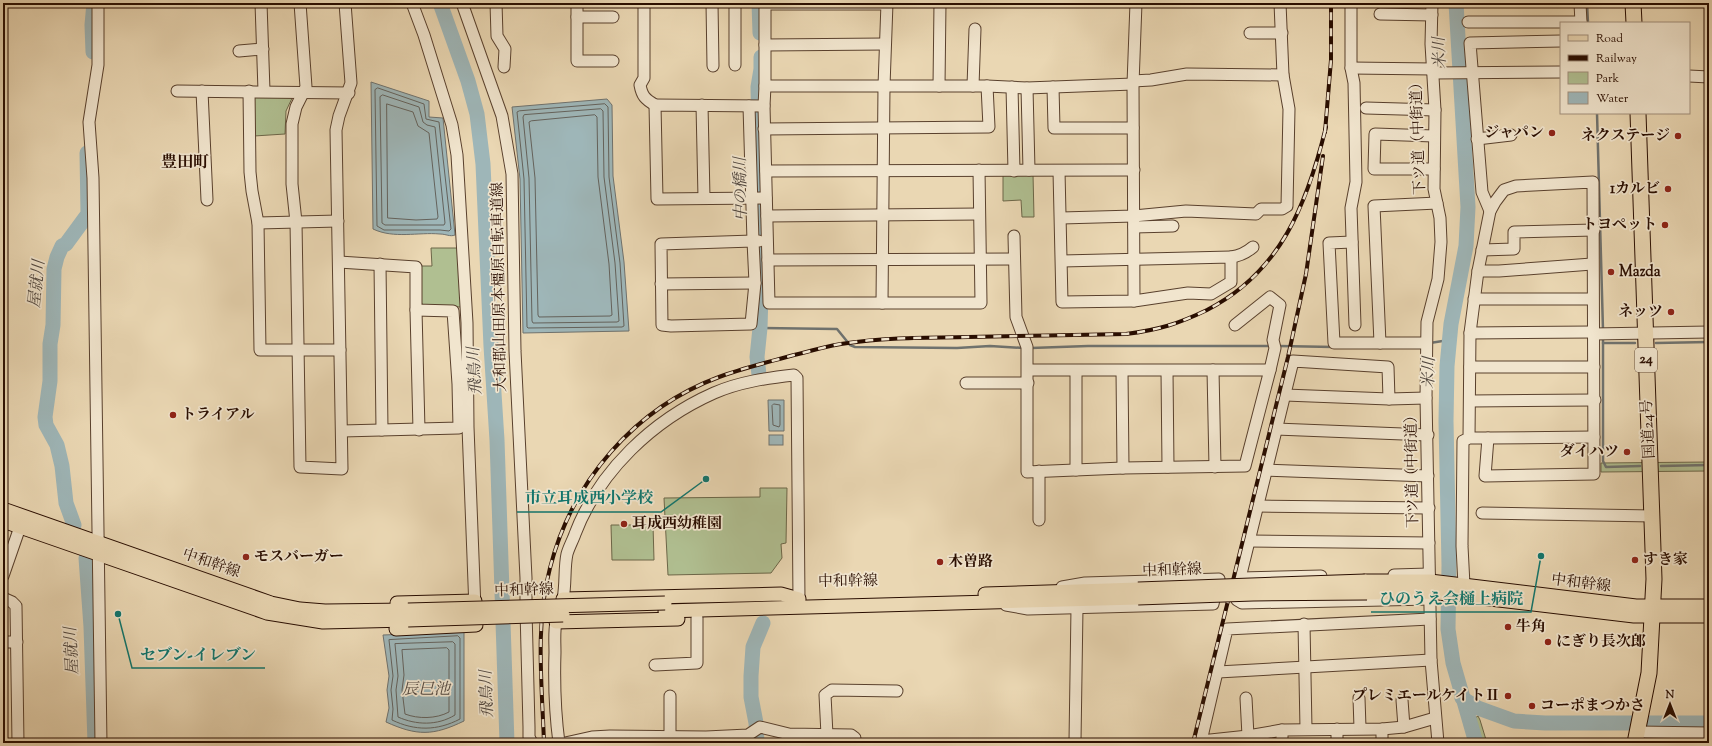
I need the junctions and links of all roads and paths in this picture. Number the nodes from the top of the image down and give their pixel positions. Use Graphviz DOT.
graph roads {
  1 [pos="98,3"];
  2 [pos="260,3"];
  3 [pos="300,3"];
  4 [pos="345,3"];
  5 [pos="412,3"];
  6 [pos="462,3"];
  7 [pos="496,3"];
  8 [pos="577,3"];
  9 [pos="644,3"];
  10 [pos="712,3"];
  11 [pos="734,3"];
  12 [pos="887,3"];
  13 [pos="940,3"];
  14 [pos="1136,3"];
  15 [pos="1280,3"];
  16 [pos="1351,3"];
  17 [pos="1432,3"];
  18 [pos="1580,3"];
  19 [pos="1633,3"];
  20 [pos="1380,14"];
  21 [pos="1432,15"];
  22 [pos="577,17"];
  23 [pos="613,17"];
  24 [pos="1468,22"];
  25 [pos="1581,22"];
  26 [pos="1634,22"];
  27 [pos="975,29"];
  28 [pos="1250,33"];
  29 [pos="1282,33"];
  30 [pos="1560,41"];
  31 [pos="885,44"];
  32 [pos="765,45"];
  33 [pos="263,49"];
  34 [pos="239,51"];
  35 [pos="613,61"];
  36 [pos="735,65"];
  37 [pos="713,66"];
  38 [pos="504,67"];
  39 [pos="1351,68"];
  40 [pos="1433,71"];
  41 [pos="1469,72"];
  42 [pos="1560,72"];
  43 [pos="1283,75"];
  44 [pos="1690,76"];
  45 [pos="1709,77"];
  46 [pos="1133,82"];
  47 [pos="765,86"];
  48 [pos="884,86"];
  49 [pos="939,86"];
  50 [pos="973,86"];
  51 [pos="987,86"];
  52 [pos="1012,87"];
  53 [pos="1053,87"];
  54 [pos="1027,88"];
  55 [pos="177,91"];
  56 [pos="202,91"];
  57 [pos="249,91"];
  58 [pos="264,91"];
  59 [pos="304,92"];
  60 [pos="349,93"];
  61 [pos="655,104"];
  62 [pos="702,105"];
  63 [pos="757,106"];
  64 [pos="1366,108"];
  65 [pos="1435,110"];
  66 [pos="1638,114"];
  67 [pos="884,128"];
  68 [pos="1013,128"];
  69 [pos="1027,128"];
  70 [pos="1133,128"];
  71 [pos="764,129"];
  72 [pos="1434,136"];
  73 [pos="1511,136"];
  74 [pos="1477,139"];
  75 [pos="1434,169"];
  76 [pos="979,170"];
  77 [pos="1014,170"];
  78 [pos="1029,170"];
  79 [pos="1134,170"];
  80 [pos="884,171"];
  81 [pos="1059,171"];
  82 [pos="766,172"];
  83 [pos="704,198"];
  84 [pos="758,198"];
  85 [pos="207,200"];
  86 [pos="1437,203"];
  87 [pos="1490,211"];
  88 [pos="979,214"];
  89 [pos="767,216"];
  90 [pos="883,216"];
  91 [pos="1061,218"];
  92 [pos="338,221"];
  93 [pos="296,222"];
  94 [pos="1134,222"];
  95 [pos="258,223"];
  96 [pos="1173,226"];
  97 [pos="1594,230"];
  98 [pos="1014,236"];
  99 [pos="761,241"];
  100 [pos="1352,242"];
  101 [pos="1253,246"];
  102 [pos="1482,250"];
  103 [pos="1231,256"];
  104 [pos="980,258"];
  105 [pos="1014,258"];
  106 [pos="1134,258"];
  107 [pos="882,259"];
  108 [pos="768,260"];
  109 [pos="1062,261"];
  110 [pos="339,262"];
  111 [pos="380,264"];
  112 [pos="1592,264"];
  113 [pos="1478,270"];
  114 [pos="755,283"];
  115 [pos="661,284"];
  116 [pos="1474,299"];
  117 [pos="1592,299"];
  118 [pos="1134,301"];
  119 [pos="882,303"];
  120 [pos="416,310"];
  121 [pos="1235,325"];
  122 [pos="1355,325"];
  123 [pos="1709,332"];
  124 [pos="1470,333"];
  125 [pos="1593,333"];
  126 [pos="1645,334"];
  127 [pos="1380,343"];
  128 [pos="1426,343"];
  129 [pos="340,350"];
  130 [pos="298,351"];
  131 [pos="1470,367"];
  132 [pos="1594,367"];
  133 [pos="1028,370"];
  134 [pos="1076,370"];
  135 [pos="1122,370"];
  136 [pos="1167,370"];
  137 [pos="1213,370"];
  138 [pos="1270,370"];
  139 [pos="966,383"];
  140 [pos="1028,383"];
  141 [pos="1285,395"];
  142 [pos="1426,398"];
  143 [pos="1389,399"];
  144 [pos="1594,400"];
  145 [pos="1470,401"];
  146 [pos="1276,429"];
  147 [pos="382,430"];
  148 [pos="419,430"];
  149 [pos="342,431"];
  150 [pos="1428,435"];
  151 [pos="1594,437"];
  152 [pos="1469,438"];
  153 [pos="1488,438"];
  154 [pos="1168,467"];
  155 [pos="1215,467"];
  156 [pos="1123,468"];
  157 [pos="1076,470"];
  158 [pos="1266,470"];
  159 [pos="1039,471"];
  160 [pos="1428,476"];
  161 [pos="1257,506"];
  162 [pos="1429,508"];
  163 [pos="3,509"];
  164 [pos="1482,513"];
  165 [pos="1653,516"];
  166 [pos="1040,520"];
  167 [pos="3,521"];
  168 [pos="20,527"];
  169 [pos="1249,541"];
  170 [pos="1429,543"];
  171 [pos="98,549"];
  172 [pos="4,570"];
  173 [pos="1240,578"];
  174 [pos="1432,587"];
  175 [pos="231,588"];
  176 [pos="1463,589"];
  177 [pos="208,591"];
  178 [pos="1024,593"];
  179 [pos="1138,593"];
  180 [pos="3,598"];
  181 [pos="563,599"];
  182 [pos="798,599"];
  183 [pos="998,603"];
  184 [pos="1709,606"];
  185 [pos="665,607"];
  186 [pos="811,608"];
  187 [pos="1077,608"];
  188 [pos="526,610"];
  189 [pos="1653,612"];
  190 [pos="475,613"];
  191 [pos="408,615"];
  192 [pos="1709,616"];
  193 [pos="697,618"];
  194 [pos="1430,619"];
  195 [pos="556,622"];
  196 [pos="1304,624"];
  197 [pos="3,642"];
  198 [pos="17,642"];
  199 [pos="1431,660"];
  200 [pos="655,665"];
  201 [pos="1305,667"];
  202 [pos="1218,672"];
  203 [pos="897,691"];
  204 [pos="670,696"];
  205 [pos="1246,698"];
  206 [pos="1359,698"];
  207 [pos="1402,700"];
  208 [pos="1435,718"];
  209 [pos="1404,727"];
  210 [pos="1360,728"];
  211 [pos="1306,729"];
  212 [pos="1338,729"];
  213 [pos="1382,729"];
  214 [pos="1282,730"];
  215 [pos="1709,733"];
  216 [pos="1637,735"];
  217 [pos="827,736"];
  218 [pos="1248,736"];
  219 [pos="668,738"];
  220 [pos="610,739"];
  221 [pos="706,740"];
  222 [pos="1075,741"];
  223 [pos="18,743"];
  224 [pos="101,743"];
  225 [pos="532,743"];
  226 [pos="559,743"];
  227 [pos="565,743"];
  228 [pos="855,743"];
  229 [pos="1282,743"];
  230 [pos="1338,743"];
  231 [pos="1382,743"];
  232 [pos="1438,743"];
  1 -- 171 [label="street"];
  2 -- 33 [label="street"];
  3 -- 59 [label="street"];
  4 -- 60 [label="street"];
  5 -- 190 [label="street"];
  6 -- 188 [label="street, 大和郡山田原本橿原自転車道線"];
  7 -- 38 [label="street"];
  8 -- 22 [label="street"];
  9 -- 61 [label="street"];
  10 -- 37 [label="street"];
  11 -- 36 [label="street"];
  12 -- 31 [label="street"];
  12 -- 32 [label="street"];
  13 -- 49 [label="street"];
  14 -- 46 [label="street"];
  15 -- 29 [label="street"];
  16 -- 39 [label="street"];
  17 -- 21 [label="street, 下ツ道（中街道）"];
  18 -- 25 [label="street"];
  19 -- 26 [label="highway"];
  20 -- 21 [label="street"];
  21 -- 40 [label="street, 下ツ道（中街道）"];
  22 -- 23 [label="street"];
  22 -- 35 [label="street"];
  24 -- 25 [label="street"];
  27 -- 50 [label="street"];
  28 -- 29 [label="street"];
  29 -- 43 [label="street"];
  30 -- 41 [label="street"];
  31 -- 32 [label="street"];
  31 -- 48 [label="street"];
  32 -- 47 [label="street"];
  33 -- 34 [label="street"];
  33 -- 58 [label="street"];
  39 -- 40 [label="street"];
  39 -- 100 [label="street"];
  40 -- 41 [label="street"];
  40 -- 65 [label="street, 下ツ道（中街道）"];
  41 -- 42 [label="street"];
  41 -- 74 [label="street"];
  43 -- 46 [label="street"];
  43 -- 94 [label="street"];
  44 -- 45 [label="street"];
  46 -- 53 [label="street"];
  46 -- 70 [label="street"];
  47 -- 48 [label="street"];
  47 -- 63 [label="street"];
  48 -- 49 [label="street"];
  48 -- 67 [label="street"];
  49 -- 50 [label="street"];
  50 -- 51 [label="street"];
  51 -- 52 [label="street"];
  51 -- 67 [label="street"];
  52 -- 54 [label="street"];
  52 -- 68 [label="street"];
  53 -- 54 [label="street"];
  53 -- 70 [label="street"];
  54 -- 69 [label="street"];
  55 -- 56 [label="street"];
  56 -- 57 [label="street"];
  56 -- 85 [label="street"];
  57 -- 58 [label="street"];
  57 -- 95 [label="street"];
  58 -- 59 [label="street"];
  59 -- 60 [label="street"];
  59 -- 93 [label="street"];
  60 -- 92 [label="street"];
  61 -- 62 [label="street"];
  61 -- 83 [label="street"];
  62 -- 63 [label="street"];
  62 -- 83 [label="street"];
  63 -- 71 [label="street"];
  63 -- 84 [label="street"];
  64 -- 65 [label="street"];
  65 -- 72 [label="street, 下ツ道（中街道）"];
  66 -- 126 [label="highway, 国道24号 / 24"];
  67 -- 71 [label="street"];
  67 -- 80 [label="street"];
  68 -- 69 [label="street"];
  68 -- 77 [label="street"];
  69 -- 78 [label="street"];
  70 -- 79 [label="street"];
  71 -- 82 [label="street"];
  72 -- 75 [label="street, 下ツ道（中街道）"];
  72 -- 75 [label="street"];
  73 -- 74 [label="street"];
  74 -- 87 [label="street"];
  75 -- 86 [label="street, 下ツ道（中街道）"];
  76 -- 77 [label="street"];
  76 -- 80 [label="street"];
  76 -- 88 [label="street"];
  77 -- 78 [label="street"];
  78 -- 81 [label="street"];
  79 -- 81 [label="street"];
  79 -- 94 [label="street"];
  80 -- 82 [label="street"];
  80 -- 90 [label="street"];
  81 -- 91 [label="street"];
  82 -- 84 [label="street"];
  83 -- 84 [label="street"];
  84 -- 89 [label="street"];
  84 -- 99 [label="street"];
  86 -- 127 [label="street"];
  86 -- 128 [label="street, 下ツ道（中街道）"];
  87 -- 97 [label="street"];
  87 -- 102 [label="street"];
  88 -- 90 [label="street"];
  88 -- 104 [label="street"];
  89 -- 90 [label="street"];
  89 -- 99 [label="street"];
  90 -- 107 [label="street"];
  91 -- 94 [label="street"];
  91 -- 109 [label="street"];
  92 -- 93 [label="street"];
  92 -- 110 [label="street"];
  93 -- 95 [label="street"];
  93 -- 130 [label="street"];
  94 -- 96 [label="street"];
  94 -- 106 [label="street"];
  95 -- 130 [label="street"];
  97 -- 102 [label="street"];
  97 -- 112 [label="street"];
  98 -- 105 [label="street"];
  99 -- 108 [label="street"];
  99 -- 114 [label="street"];
  99 -- 115 [label="street"];
  100 -- 122 [label="street"];
  100 -- 127 [label="street"];
  101 -- 103 [label="street"];
  102 -- 113 [label="street"];
  103 -- 106 [label="street"];
  103 -- 118 [label="street"];
  104 -- 105 [label="street"];
  104 -- 107 [label="street"];
  104 -- 119 [label="street"];
  105 -- 133 [label="street"];
  106 -- 109 [label="street"];
  106 -- 118 [label="street"];
  107 -- 108 [label="street"];
  107 -- 119 [label="street"];
  108 -- 119 [label="street"];
  109 -- 118 [label="street"];
  110 -- 111 [label="street"];
  110 -- 129 [label="street"];
  111 -- 120 [label="street"];
  111 -- 147 [label="street"];
  112 -- 113 [label="street"];
  112 -- 117 [label="street"];
  113 -- 116 [label="street"];
  114 -- 115 [label="street"];
  114 -- 115 [label="street"];
  116 -- 117 [label="street"];
  116 -- 124 [label="street"];
  117 -- 125 [label="street"];
  120 -- 148 [label="street"];
  120 -- 148 [label="street"];
  121 -- 138 [label="street"];
  123 -- 126 [label="street"];
  124 -- 125 [label="street"];
  124 -- 131 [label="street"];
  125 -- 126 [label="street"];
  125 -- 132 [label="street"];
  126 -- 165 [label="highway, 国道24号 / 24"];
  127 -- 128 [label="street"];
  128 -- 142 [label="street, 下ツ道（中街道）"];
  129 -- 130 [label="street"];
  129 -- 149 [label="street"];
  130 -- 149 [label="street"];
  131 -- 132 [label="street"];
  131 -- 145 [label="street"];
  132 -- 144 [label="street"];
  133 -- 134 [label="street"];
  133 -- 140 [label="street"];
  134 -- 135 [label="street"];
  134 -- 157 [label="street"];
  135 -- 136 [label="street"];
  135 -- 156 [label="street"];
  136 -- 137 [label="street"];
  136 -- 154 [label="street"];
  137 -- 138 [label="street"];
  137 -- 155 [label="street"];
  138 -- 155 [label="street"];
  139 -- 140 [label="street"];
  140 -- 159 [label="street"];
  141 -- 143 [label="street"];
  141 -- 143 [label="street"];
  141 -- 146 [label="street"];
  142 -- 143 [label="street"];
  142 -- 150 [label="street, 下ツ道（中街道）"];
  144 -- 145 [label="street"];
  144 -- 151 [label="street"];
  145 -- 152 [label="street"];
  146 -- 150 [label="street"];
  146 -- 158 [label="street"];
  147 -- 148 [label="street"];
  147 -- 149 [label="street"];
  150 -- 160 [label="street, 下ツ道（中街道）"];
  151 -- 153 [label="street"];
  151 -- 153 [label="street"];
  152 -- 153 [label="street"];
  152 -- 176 [label="street"];
  154 -- 155 [label="street"];
  154 -- 156 [label="street"];
  156 -- 157 [label="street"];
  157 -- 159 [label="street"];
  158 -- 160 [label="street"];
  158 -- 161 [label="street"];
  159 -- 166 [label="street"];
  160 -- 162 [label="street, 下ツ道（中街道）"];
  161 -- 162 [label="street"];
  161 -- 169 [label="street"];
  162 -- 170 [label="street, 下ツ道（中街道）"];
  163 -- 171 [label="main road, 中和幹線"];
  164 -- 165 [label="street"];
  165 -- 189 [label="highway, 国道24号 / 24"];
  167 -- 168 [label="main road, 中和幹線"];
  168 -- 171 [label="main road, 中和幹線"];
  168 -- 172 [label="street"];
  169 -- 170 [label="street"];
  169 -- 173 [label="street"];
  170 -- 174 [label="street, 下ツ道（中街道）"];
  171 -- 175 [label="main road, 中和幹線"];
  171 -- 177 [label="main road, 中和幹線"];
  171 -- 224 [label="street"];
  173 -- 174 [label="street"];
  173 -- 174 [label="street"];
  174 -- 176 [label="main road, 中和幹線"];
  174 -- 179 [label="main road, 中和幹線, bridge"];
  174 -- 194 [label="street, 下ツ道（中街道）"];
  175 -- 190 [label="main road"];
  175 -- 191 [label="main road, 中和幹線"];
  176 -- 189 [label="main road, 中和幹線"];
  177 -- 190 [label="main road"];
  177 -- 191 [label="main road, 中和幹線"];
  178 -- 179 [label="main road, 中和幹線"];
  178 -- 182 [label="main road, 中和幹線"];
  178 -- 187 [label="street"];
  179 -- 183 [label="main road, 中和幹線"];
  180 -- 198 [label="street"];
  181 -- 182 [label="main road"];
  181 -- 182 [label="street"];
  181 -- 195 [label="street"];
  182 -- 185 [label="main road, 中和幹線"];
  183 -- 186 [label="main road, 中和幹線"];
  183 -- 187 [label="street"];
  184 -- 189 [label="main road, 中和幹線"];
  185 -- 186 [label="main road, 中和幹線"];
  185 -- 191 [label="main road, 中和幹線, bridge"];
  186 -- 193 [label="main road"];
  187 -- 222 [label="street"];
  188 -- 190 [label="street"];
  188 -- 225 [label="street, 大和郡山田原本橿原自転車道線"];
  189 -- 192 [label="main road, 中和幹線"];
  189 -- 216 [label="highway, 国道24号 / 24"];
  193 -- 195 [label="main road"];
  193 -- 200 [label="street"];
  194 -- 196 [label="street"];
  194 -- 199 [label="street, 下ツ道（中街道）"];
  195 -- 226 [label="street"];
  196 -- 201 [label="street"];
  196 -- 202 [label="street"];
  197 -- 198 [label="street"];
  198 -- 223 [label="street"];
  199 -- 201 [label="street"];
  199 -- 208 [label="street, 下ツ道（中街道）"];
  201 -- 202 [label="street"];
  201 -- 211 [label="street"];
  202 -- 218 [label="street"];
  203 -- 217 [label="street"];
  204 -- 219 [label="street"];
  205 -- 218 [label="street"];
  206 -- 210 [label="street"];
  207 -- 209 [label="street"];
  208 -- 209 [label="street"];
  208 -- 232 [label="street, 下ツ道（中街道）"];
  209 -- 213 [label="street"];
  210 -- 212 [label="street"];
  210 -- 213 [label="street"];
  211 -- 212 [label="street"];
  211 -- 214 [label="street"];
  212 -- 230 [label="street"];
  213 -- 231 [label="street"];
  214 -- 218 [label="street"];
  214 -- 229 [label="street"];
  215 -- 216 [label="street"];
  217 -- 221 [label="street"];
  217 -- 228 [label="street"];
  219 -- 220 [label="street"];
  219 -- 221 [label="street"];
  220 -- 227 [label="street"];
}
